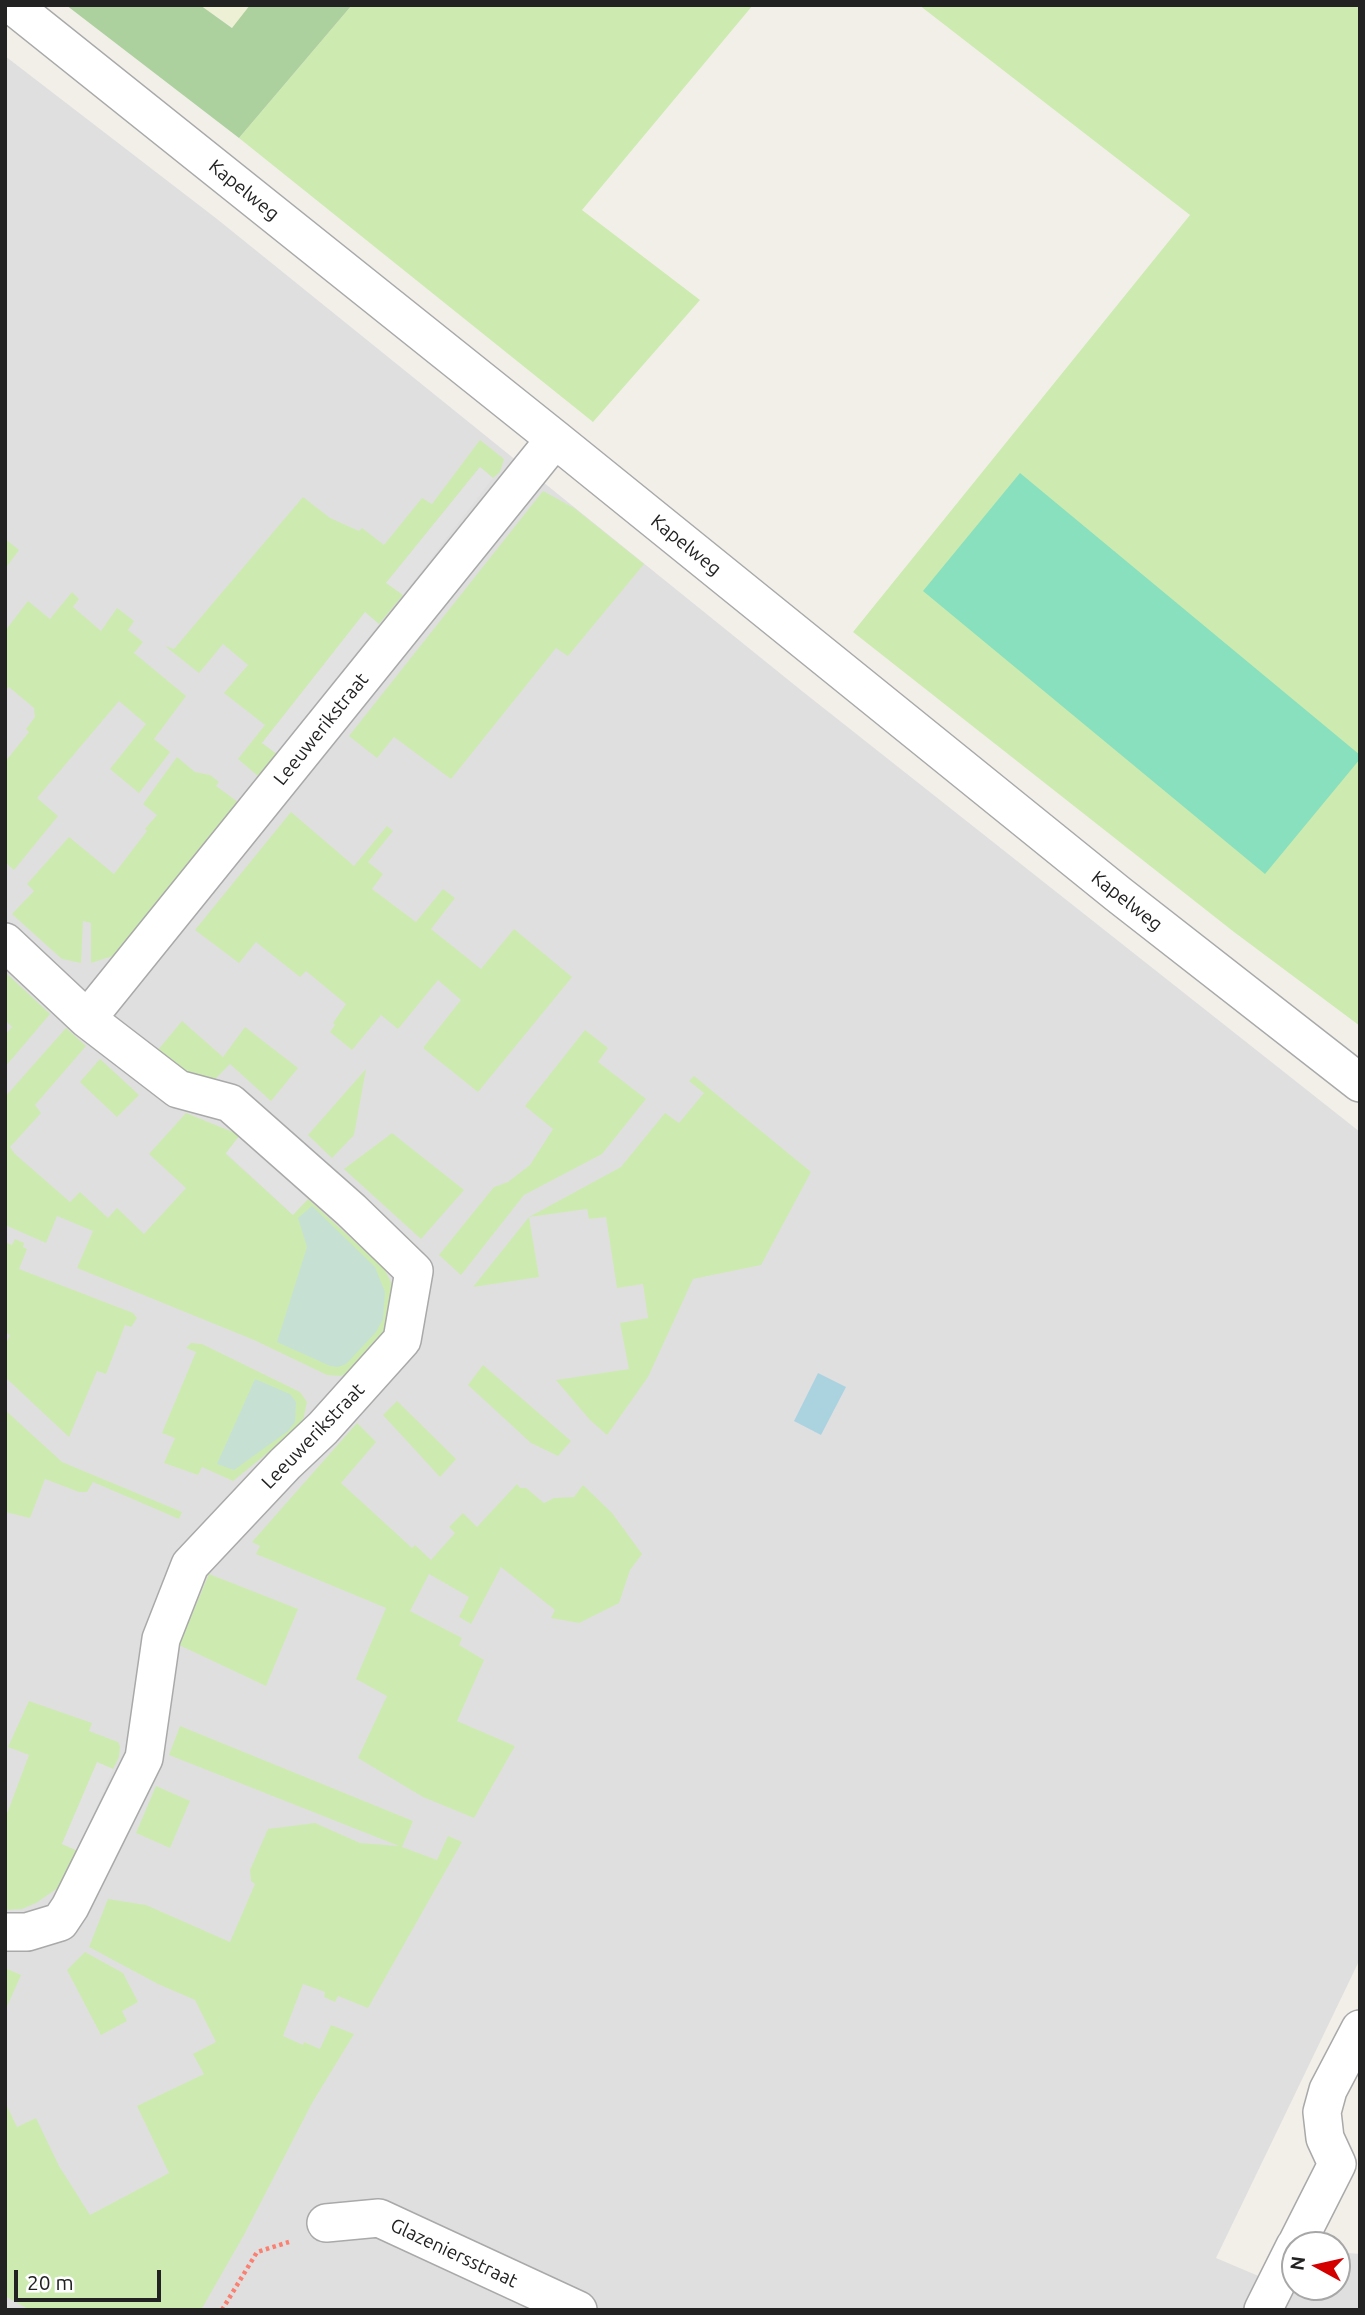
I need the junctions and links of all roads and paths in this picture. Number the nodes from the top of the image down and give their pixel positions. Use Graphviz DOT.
graph roads {
  1 [pos="12,5"];
  2 [pos="555,439"];
  3 [pos="5,942"];
  4 [pos="88,1019"];
  5 [pos="1360,1083"];
  6 [pos="5,1932"];
  7 [pos="1360,2029"];
  8 [pos="1348,2169"];
  9 [pos="326,2223"];
  10 [pos="1305,2231"];
  11 [pos="1281,2274"];
  12 [pos="222,2310"];
  13 [pos="578,2310"];
  14 [pos="1263,2310"];
  1 -- 2 [label="street, Kapelweg"];
  2 -- 4 [label="street, Leeuwerikstraat"];
  2 -- 5 [label="street, Kapelweg"];
  3 -- 4 [label="street, Leeuwerikstraat"];
  4 -- 6 [label="street, Leeuwerikstraat"];
  7 -- 8 [label="street"];
  8 -- 10 [label="street"];
  9 -- 12 [label="path"];
  9 -- 13 [label="street, Glazeniersstraat"];
  11 -- 14 [label="street"];
}
